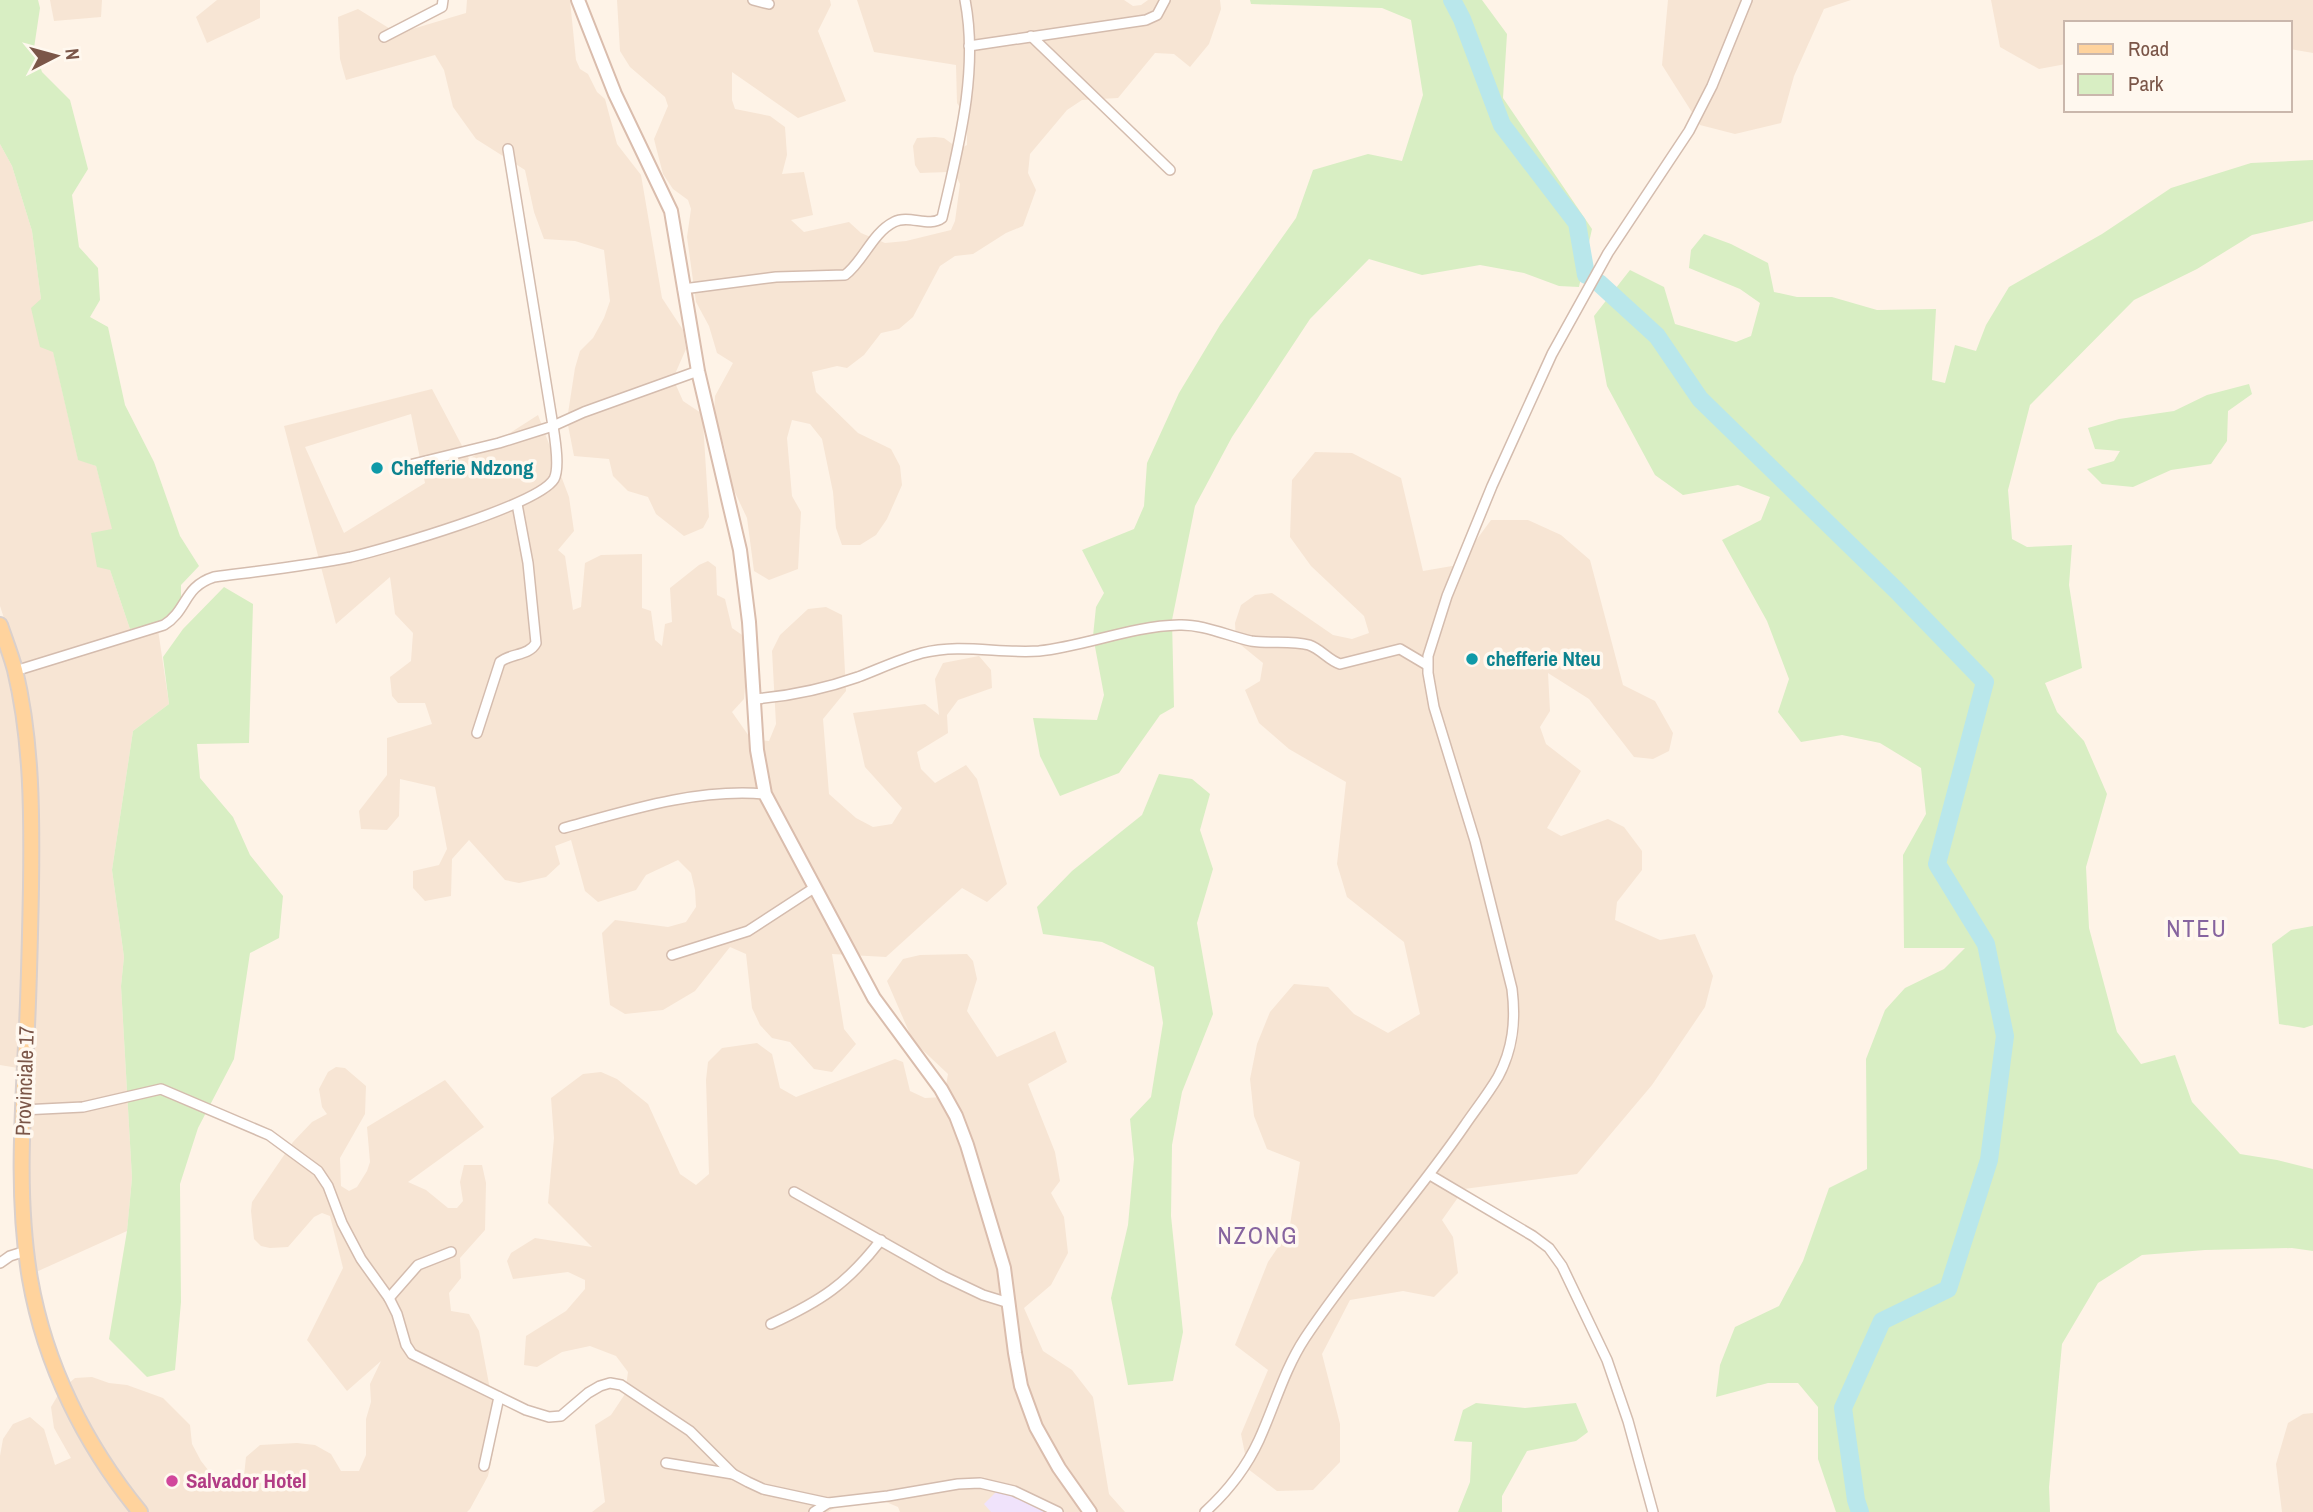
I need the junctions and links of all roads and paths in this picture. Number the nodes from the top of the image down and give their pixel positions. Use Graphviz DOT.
graph roads {
  1 [pos="443,0"];
  2 [pos="578,0"];
  3 [pos="753,0"];
  4 [pos="965,0"];
  5 [pos="1166,0"];
  6 [pos="1747,0"];
  7 [pos="769,4"];
  8 [pos="1031,36"];
  9 [pos="384,37"];
  10 [pos="969,46"];
  11 [pos="508,149"];
  12 [pos="1170,170"];
  13 [pos="683,289"];
  14 [pos="698,371"];
  15 [pos="553,426"];
  16 [pos="405,466"];
  17 [pos="517,504"];
  18 [pos="0,625"];
  19 [pos="1427,665"];
  20 [pos="15,671"];
  21 [pos="755,699"];
  22 [pos="477,733"];
  23 [pos="765,794"];
  24 [pos="564,828"];
  25 [pos="814,888"];
  26 [pos="672,955"];
  27 [pos="22,1110"];
  28 [pos="1430,1175"];
  29 [pos="794,1192"];
  30 [pos="881,1240"];
  31 [pos="26,1251"];
  32 [pos="451,1252"];
  33 [pos="0,1263"];
  34 [pos="389,1298"];
  35 [pos="1009,1303"];
  36 [pos="771,1324"];
  37 [pos="499,1397"];
  38 [pos="666,1464"];
  39 [pos="484,1466"];
  40 [pos="733,1474"];
  41 [pos="828,1503"];
  42 [pos="140,1512"];
  43 [pos="814,1512"];
  44 [pos="1058,1512"];
  45 [pos="1090,1512"];
  46 [pos="1205,1512"];
  47 [pos="1653,1512"];
  1 -- 9 [label="street"];
  2 -- 13 [label="street"];
  3 -- 7 [label="street"];
  4 -- 10 [label="street"];
  5 -- 8 [label="street"];
  6 -- 19 [label="street"];
  8 -- 10 [label="street"];
  8 -- 12 [label="street"];
  10 -- 13 [label="street"];
  11 -- 15 [label="street"];
  13 -- 14 [label="street"];
  14 -- 15 [label="street"];
  14 -- 21 [label="street"];
  15 -- 16 [label="street"];
  15 -- 17 [label="street"];
  17 -- 20 [label="street"];
  17 -- 22 [label="street"];
  18 -- 20 [label="main road, Provinciale 17"];
  19 -- 21 [label="street"];
  19 -- 28 [label="street"];
  20 -- 27 [label="main road, Provinciale 17"];
  21 -- 23 [label="street"];
  23 -- 24 [label="street"];
  23 -- 25 [label="street"];
  25 -- 26 [label="street"];
  25 -- 35 [label="street"];
  27 -- 31 [label="main road, Provinciale 17"];
  27 -- 34 [label="street"];
  28 -- 46 [label="street"];
  28 -- 47 [label="street"];
  29 -- 30 [label="street"];
  30 -- 35 [label="street"];
  30 -- 36 [label="street"];
  31 -- 33 [label="street"];
  31 -- 42 [label="main road, Provinciale 17"];
  32 -- 34 [label="street"];
  34 -- 37 [label="street"];
  35 -- 45 [label="street"];
  37 -- 39 [label="street"];
  37 -- 40 [label="street"];
  38 -- 40 [label="street"];
  40 -- 41 [label="street"];
  41 -- 43 [label="street"];
  41 -- 44 [label="street"];
}
